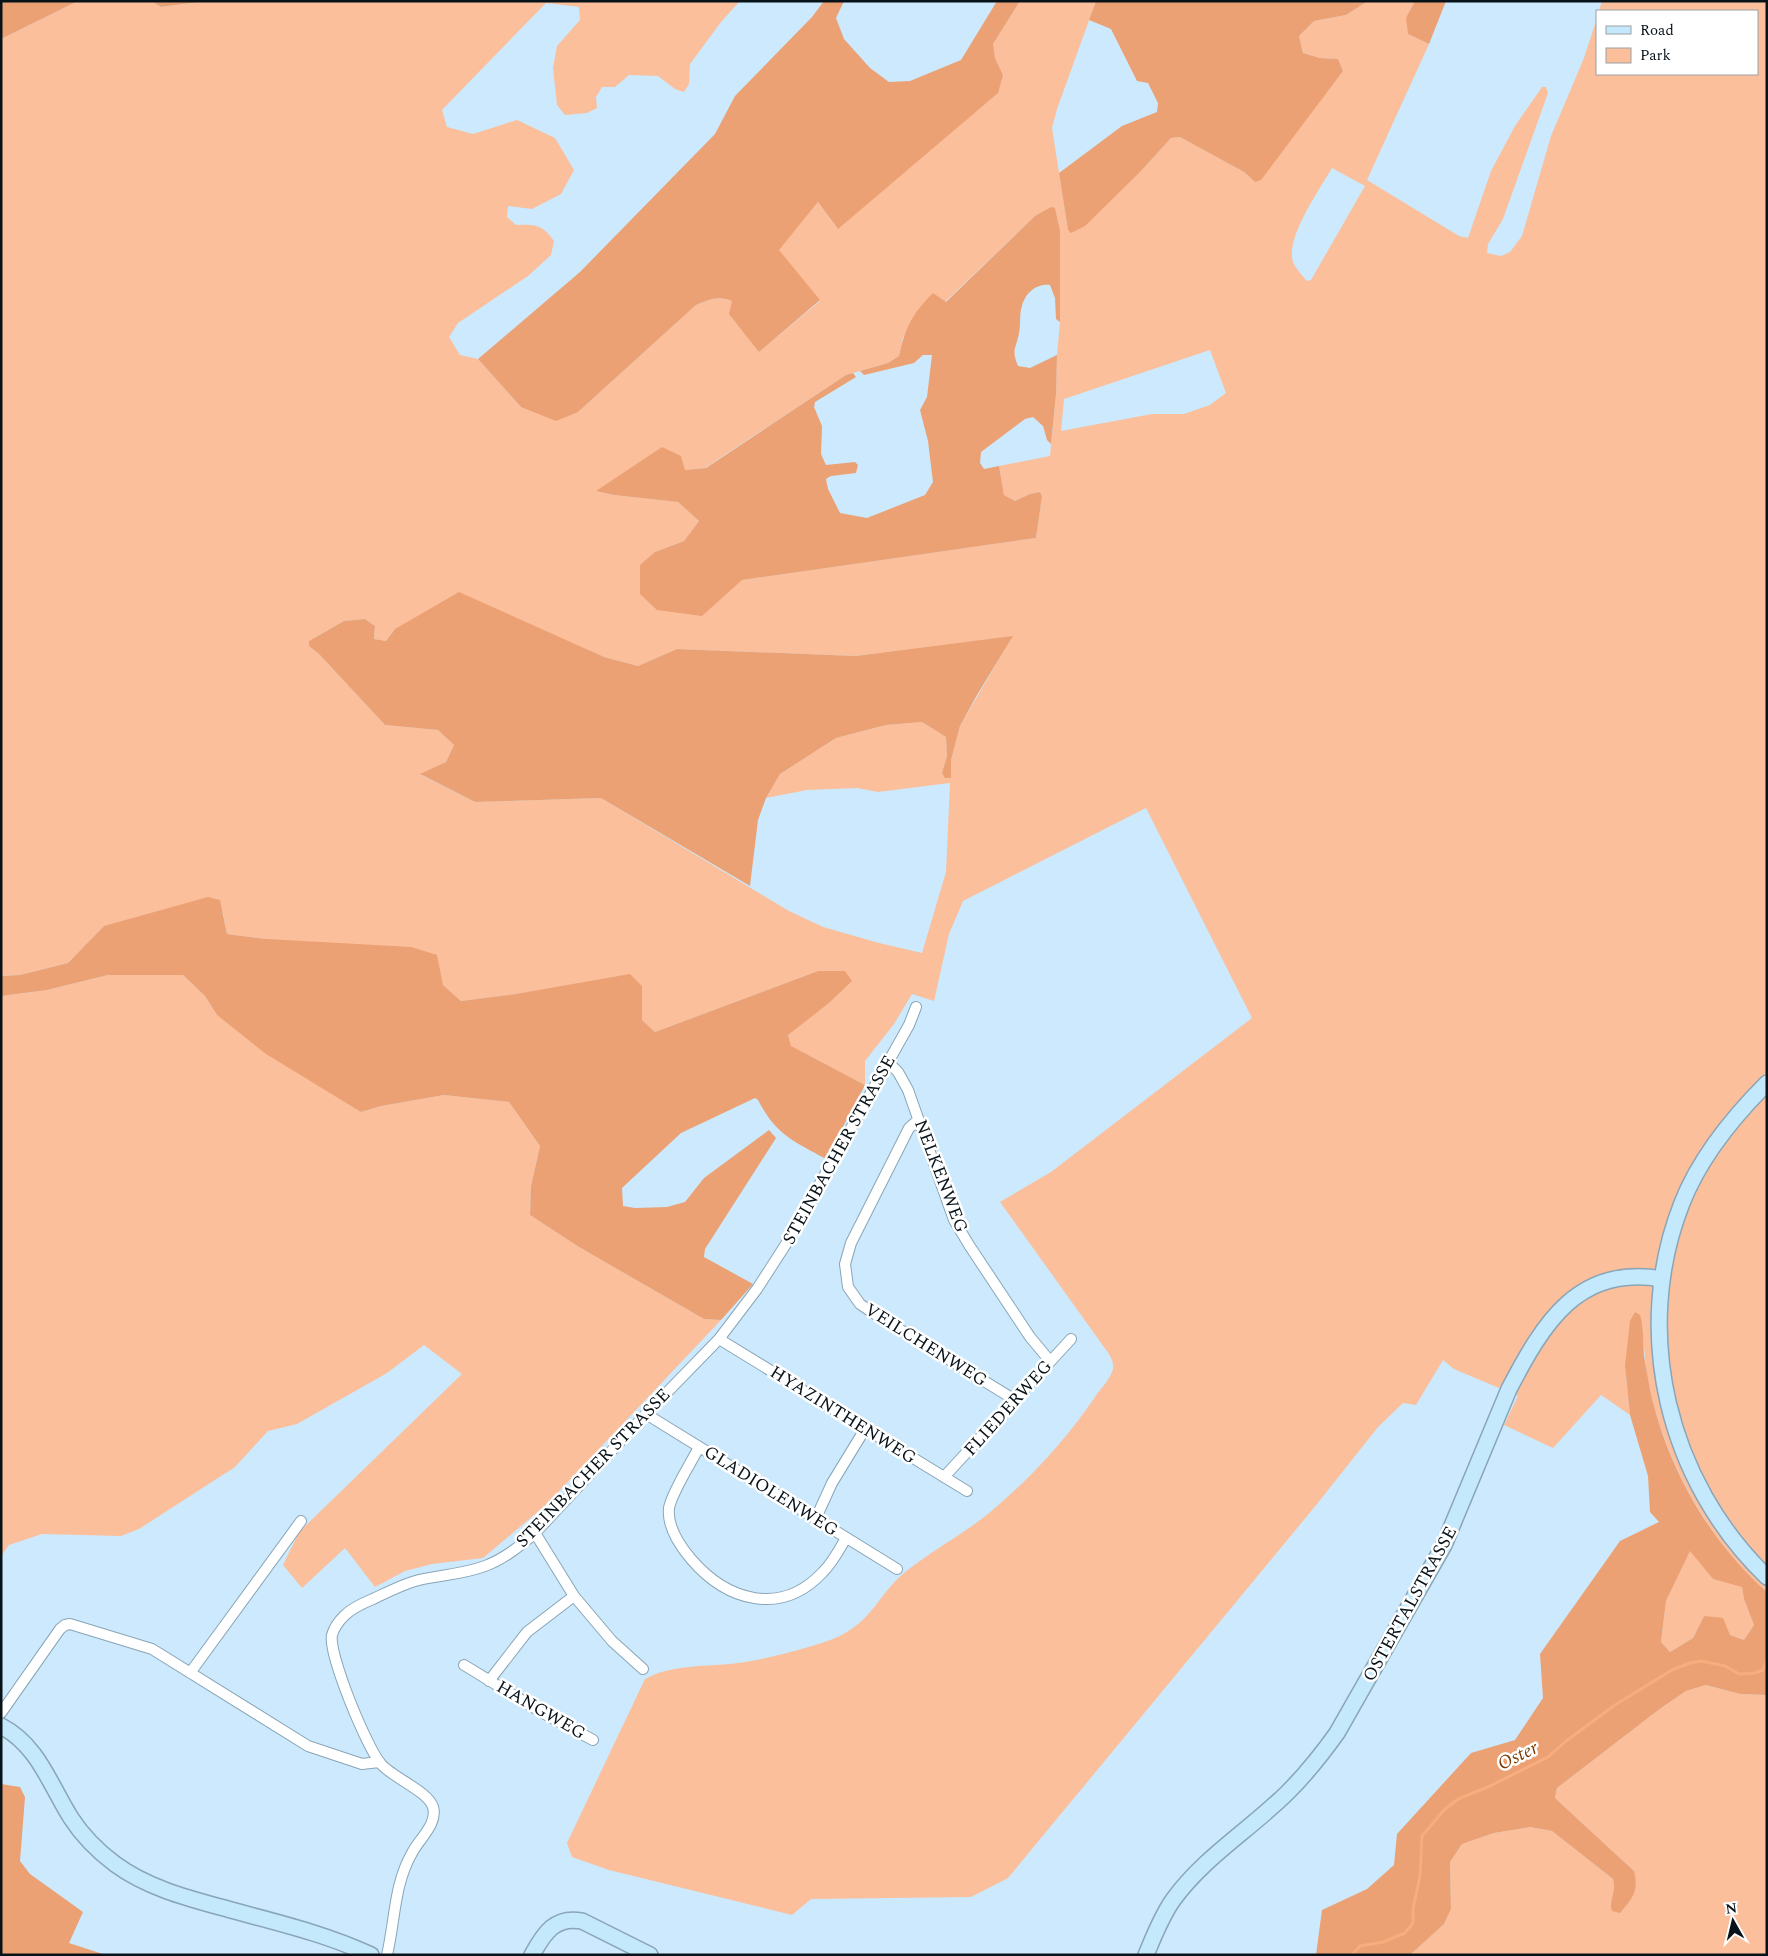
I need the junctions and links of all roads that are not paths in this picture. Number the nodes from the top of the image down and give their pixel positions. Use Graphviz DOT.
graph roads {
  1 [pos="916,1007"];
  2 [pos="888,1062"];
  3 [pos="1767,1083"];
  4 [pos="918,1120"];
  5 [pos="1662,1279"];
  6 [pos="719,1339"];
  7 [pos="1071,1339"];
  8 [pos="1050,1361"];
  9 [pos="1015,1400"];
  10 [pos="646,1414"];
  11 [pos="866,1429"];
  12 [pos="700,1447"];
  13 [pos="944,1477"];
  14 [pos="967,1491"];
  15 [pos="816,1518"];
  16 [pos="301,1521"];
  17 [pos="536,1533"];
  18 [pos="846,1538"];
  19 [pos="897,1569"];
  20 [pos="1767,1577"];
  21 [pos="574,1596"];
  22 [pos="464,1665"];
  23 [pos="642,1669"];
  24 [pos="190,1673"];
  25 [pos="489,1681"];
  26 [pos="1,1713"];
  27 [pos="1,1726"];
  28 [pos="593,1740"];
  29 [pos="380,1762"];
  30 [pos="371,1955"];
  31 [pos="386,1955"];
  32 [pos="532,1955"];
  33 [pos="650,1955"];
  34 [pos="1146,1955"];
  1 -- 2 [label="street, STEINBACHER STRASSE"];
  2 -- 4 [label="street, NELKENWEG"];
  2 -- 6 [label="street, STEINBACHER STRASSE"];
  3 -- 5 [label="main road"];
  4 -- 8 [label="street, NELKENWEG"];
  4 -- 9 [label="street, VEILCHENWEG"];
  5 -- 20 [label="main road"];
  5 -- 34 [label="main road, OSTERTALSTRASSE"];
  6 -- 10 [label="street, STEINBACHER STRASSE"];
  6 -- 11 [label="street, HYAZINTHENWEG"];
  7 -- 8 [label="street, FLIEDERWEG"];
  8 -- 9 [label="street, FLIEDERWEG"];
  9 -- 13 [label="street, FLIEDERWEG"];
  10 -- 12 [label="street, GLADIOLENWEG"];
  10 -- 17 [label="street, STEINBACHER STRASSE"];
  11 -- 13 [label="street, HYAZINTHENWEG"];
  11 -- 15 [label="street"];
  12 -- 15 [label="street, GLADIOLENWEG"];
  12 -- 18 [label="street"];
  13 -- 14 [label="street, HYAZINTHENWEG"];
  15 -- 18 [label="street, GLADIOLENWEG"];
  16 -- 24 [label="street"];
  17 -- 21 [label="street"];
  17 -- 29 [label="street, STEINBACHER STRASSE"];
  18 -- 19 [label="street, GLADIOLENWEG"];
  21 -- 23 [label="street"];
  21 -- 25 [label="street, HANGWEG"];
  22 -- 25 [label="street, HANGWEG"];
  24 -- 26 [label="street"];
  24 -- 29 [label="street"];
  25 -- 28 [label="street, HANGWEG"];
  27 -- 30 [label="main road"];
  29 -- 31 [label="street, STEINBACHER STRASSE"];
  32 -- 33 [label="main road"];
}
